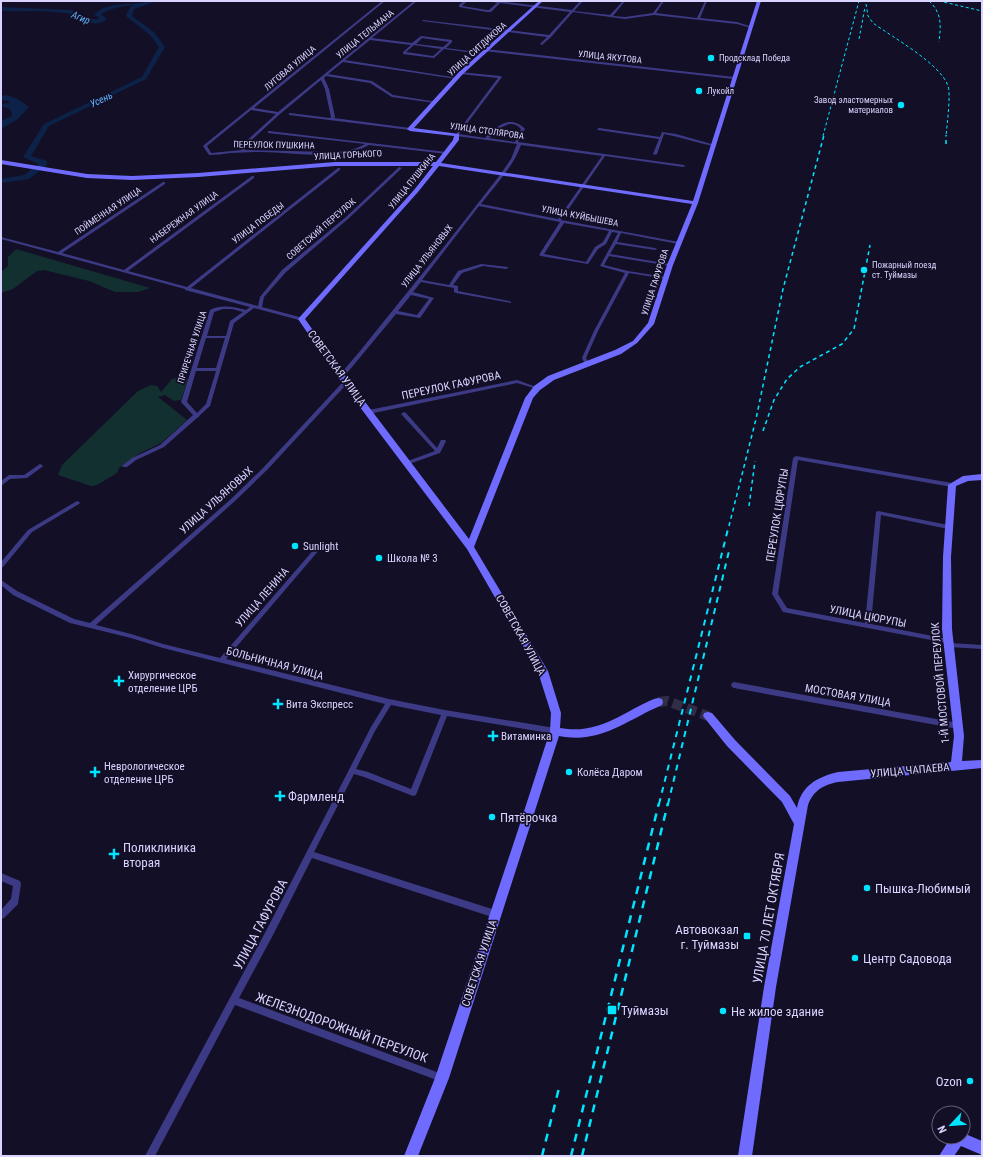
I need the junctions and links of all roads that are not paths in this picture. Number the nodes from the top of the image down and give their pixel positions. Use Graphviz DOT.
graph roads {
  1 [pos="384,1"];
  2 [pos="416,1"];
  3 [pos="466,1"];
  4 [pos="491,1"];
  5 [pos="541,1"];
  6 [pos="582,1"];
  7 [pos="624,1"];
  8 [pos="663,1"];
  9 [pos="706,1"];
  10 [pos="759,1"];
  11 [pos="502,2"];
  12 [pos="535,7"];
  13 [pos="573,12"];
  14 [pos="654,14"];
  15 [pos="611,16"];
  16 [pos="698,19"];
  17 [pos="423,21"];
  18 [pos="751,27"];
  19 [pos="508,32"];
  20 [pos="550,36"];
  21 [pos="370,39"];
  22 [pos="413,44"];
  23 [pos="542,44"];
  24 [pos="445,48"];
  25 [pos="484,52"];
  26 [pos="343,61"];
  27 [pos="461,73"];
  28 [pos="326,75"];
  29 [pos="322,78"];
  30 [pos="456,78"];
  31 [pos="734,78"];
  32 [pos="435,102"];
  33 [pos="251,110"];
  34 [pos="279,113"];
  35 [pos="290,114"];
  36 [pos="331,119"];
  37 [pos="410,129"];
  38 [pos="599,129"];
  39 [pos="269,132"];
  40 [pos="457,135"];
  41 [pos="661,138"];
  42 [pos="486,139"];
  43 [pos="518,143"];
  44 [pos="368,144"];
  45 [pos="713,145"];
  46 [pos="205,146"];
  47 [pos="244,151"];
  48 [pos="446,153"];
  49 [pos="655,154"];
  50 [pos="604,155"];
  51 [pos="1,162"];
  52 [pos="438,164"];
  53 [pos="683,166"];
  54 [pos="400,168"];
  55 [pos="339,169"];
  56 [pos="502,174"];
  57 [pos="253,177"];
  58 [pos="164,183"];
  59 [pos="584,185"];
  60 [pos="695,203"];
  61 [pos="478,205"];
  62 [pos="561,221"];
  63 [pos="611,230"];
  64 [pos="620,232"];
  65 [pos="1,238"];
  66 [pos="615,243"];
  67 [pos="678,244"];
  68 [pos="655,250"];
  69 [pos="60,252"];
  70 [pos="608,255"];
  71 [pos="670,265"];
  72 [pos="506,268"];
  73 [pos="126,270"];
  74 [pos="628,272"];
  75 [pos="666,278"];
  76 [pos="420,281"];
  77 [pos="450,286"];
  78 [pos="187,289"];
  79 [pos="410,293"];
  80 [pos="509,302"];
  81 [pos="254,306"];
  82 [pos="260,307"];
  83 [pos="244,311"];
  84 [pos="395,312"];
  85 [pos="301,319"];
  86 [pos="228,337"];
  87 [pos="204,338"];
  88 [pos="587,363"];
  89 [pos="218,369"];
  90 [pos="194,370"];
  91 [pos="340,374"];
  92 [pos="347,384"];
  93 [pos="537,388"];
  94 [pos="369,412"];
  95 [pos="404,414"];
  96 [pos="197,416"];
  97 [pos="443,441"];
  98 [pos="438,452"];
  99 [pos="407,463"];
  100 [pos="40,466"];
  101 [pos="125,466"];
  102 [pos="982,477"];
  103 [pos="1,484"];
  104 [pos="952,485"];
  105 [pos="77,502"];
  106 [pos="948,527"];
  107 [pos="470,547"];
  108 [pos="318,548"];
  109 [pos="1,566"];
  110 [pos="1,582"];
  111 [pos="785,610"];
  112 [pos="92,625"];
  113 [pos="868,626"];
  114 [pos="948,643"];
  115 [pos="982,648"];
  116 [pos="222,660"];
  117 [pos="734,685"];
  118 [pos="389,702"];
  119 [pos="658,702"];
  120 [pos="445,713"];
  121 [pos="708,716"];
  122 [pos="958,726"];
  123 [pos="555,731"];
  124 [pos="982,764"];
  125 [pos="956,766"];
  126 [pos="352,771"];
  127 [pos="838,777"];
  128 [pos="800,824"];
  129 [pos="310,854"];
  130 [pos="1,877"];
  131 [pos="495,914"];
  132 [pos="1,915"];
  133 [pos="233,1000"];
  134 [pos="442,1078"];
  135 [pos="982,1148"];
  136 [pos="150,1156"];
  137 [pos="411,1156"];
  138 [pos="745,1156"];
  139 [pos="946,1156"];
  1 -- 33 [label="street, ЛУГОВАЯ УЛИЦА"];
  2 -- 21 [label="street, УЛИЦА ТЕЛЬМАНА"];
  3 -- 11 [label="street"];
  4 -- 11 [label="street"];
  5 -- 12 [label="main road, УЛИЦА СИТДИКОВА"];
  6 -- 13 [label="street"];
  7 -- 15 [label="street"];
  8 -- 14 [label="street"];
  9 -- 16 [label="street"];
  10 -- 18 [label="main road, УЛИЦА ГАФУРОВА"];
  11 -- 12 [label="street"];
  12 -- 13 [label="street"];
  12 -- 19 [label="main road, УЛИЦА СИТДИКОВА"];
  13 -- 15 [label="street"];
  13 -- 20 [label="street"];
  14 -- 15 [label="street"];
  14 -- 16 [label="street"];
  16 -- 18 [label="street"];
  17 -- 19 [label="street"];
  18 -- 31 [label="main road, УЛИЦА ГАФУРОВА"];
  19 -- 20 [label="street"];
  19 -- 25 [label="main road, УЛИЦА СИТДИКОВА"];
  20 -- 23 [label="street"];
  21 -- 22 [label="street, УЛИЦА ЯКУТОВА"];
  21 -- 26 [label="street, УЛИЦА ТЕЛЬМАНА"];
  22 -- 24 [label="street, УЛИЦА ЯКУТОВА"];
  22 -- 24 [label="street"];
  22 -- 24 [label="street"];
  24 -- 25 [label="street, УЛИЦА ЯКУТОВА"];
  25 -- 27 [label="main road, УЛИЦА СИТДИКОВА"];
  25 -- 31 [label="street, УЛИЦА ЯКУТОВА"];
  26 -- 28 [label="street, УЛИЦА ТЕЛЬМАНА"];
  26 -- 30 [label="street"];
  27 -- 30 [label="main road, УЛИЦА СИТДИКОВА"];
  27 -- 40 [label="street, УЛИЦА ПУШКИНА"];
  28 -- 29 [label="street, УЛИЦА ТЕЛЬМАНА"];
  28 -- 32 [label="street"];
  29 -- 34 [label="street, УЛИЦА ТЕЛЬМАНА"];
  29 -- 36 [label="street"];
  30 -- 32 [label="main road, УЛИЦА СИТДИКОВА"];
  31 -- 45 [label="main road, УЛИЦА ГАФУРОВА"];
  32 -- 37 [label="main road, УЛИЦА СИТДИКОВА"];
  33 -- 34 [label="street"];
  33 -- 46 [label="street, ЛУГОВАЯ УЛИЦА"];
  34 -- 47 [label="street, УЛИЦА ТЕЛЬМАНА"];
  35 -- 36 [label="street, УЛИЦА СТОЛЯРОВА"];
  36 -- 37 [label="street, УЛИЦА СТОЛЯРОВА"];
  37 -- 40 [label="main road, УЛИЦА СТОЛЯРОВА"];
  38 -- 41 [label="street"];
  39 -- 44 [label="street, ПЕРЕУЛОК ПУШКИНА"];
  40 -- 42 [label="street, УЛИЦА СТОЛЯРОВА"];
  40 -- 48 [label="main road, УЛИЦА ПУШКИНА"];
  41 -- 45 [label="street"];
  41 -- 49 [label="street"];
  42 -- 43 [label="street, УЛИЦА СТОЛЯРОВА"];
  42 -- 43 [label="street, УЛИЦА УЛЬЯНОВЫХ"];
  43 -- 50 [label="street, УЛИЦА СТОЛЯРОВА"];
  43 -- 56 [label="street, УЛИЦА УЛЬЯНОВЫХ"];
  44 -- 47 [label="street, ПЕРЕУЛОК ПУШКИНА"];
  44 -- 48 [label="street, ПЕРЕУЛОК ПУШКИНА"];
  45 -- 60 [label="main road, УЛИЦА ГАФУРОВА"];
  46 -- 47 [label="street, ПЕРЕУЛОК ПУШКИНА"];
  48 -- 52 [label="main road, УЛИЦА ПУШКИНА"];
  50 -- 53 [label="street, УЛИЦА СТОЛЯРОВА"];
  50 -- 59 [label="street"];
  51 -- 52 [label="main road, УЛИЦА ГОРЬКОГО"];
  52 -- 56 [label="main road, УЛИЦА ГОРЬКОГО"];
  52 -- 85 [label="main road, УЛИЦА ПУШКИНА"];
  54 -- 82 [label="street, СОВЕТСКИЙ ПЕРЕУЛОК"];
  55 -- 78 [label="street, УЛИЦА ПОБЕДЫ"];
  56 -- 59 [label="main road, УЛИЦА ГОРЬКОГО"];
  56 -- 61 [label="street, УЛИЦА УЛЬЯНОВЫХ"];
  57 -- 73 [label="street, НАБЕРЕЖНАЯ УЛИЦА"];
  58 -- 69 [label="street, ПОЙМЕННАЯ УЛИЦА"];
  59 -- 60 [label="main road, УЛИЦА ГОРЬКОГО"];
  59 -- 62 [label="street"];
  60 -- 67 [label="main road, УЛИЦА ГАФУРОВА"];
  61 -- 62 [label="street, УЛИЦА КУЙБЫШЕВА"];
  61 -- 76 [label="street, УЛИЦА УЛЬЯНОВЫХ"];
  62 -- 63 [label="street, УЛИЦА КУЙБЫШЕВА"];
  62 -- 63 [label="street"];
  63 -- 64 [label="street, УЛИЦА КУЙБЫШЕВА"];
  64 -- 66 [label="street"];
  64 -- 67 [label="street, УЛИЦА КУЙБЫШЕВА"];
  65 -- 69 [label="street"];
  66 -- 68 [label="street"];
  66 -- 70 [label="street"];
  67 -- 71 [label="main road, УЛИЦА ГАФУРОВА"];
  69 -- 73 [label="street"];
  70 -- 71 [label="street"];
  70 -- 74 [label="street"];
  71 -- 75 [label="main road, УЛИЦА ГАФУРОВА"];
  72 -- 77 [label="street"];
  73 -- 78 [label="street"];
  74 -- 75 [label="street"];
  74 -- 88 [label="street"];
  75 -- 88 [label="main road, УЛИЦА ГАФУРОВА"];
  76 -- 77 [label="street"];
  76 -- 79 [label="street, УЛИЦА УЛЬЯНОВЫХ"];
  77 -- 80 [label="street"];
  78 -- 81 [label="street"];
  79 -- 84 [label="street, УЛИЦА УЛЬЯНОВЫХ"];
  79 -- 84 [label="street"];
  81 -- 82 [label="street"];
  81 -- 83 [label="street"];
  82 -- 85 [label="street"];
  83 -- 86 [label="street"];
  83 -- 87 [label="street, ПРИРЕЧНАЯ УЛИЦА"];
  84 -- 91 [label="street, УЛИЦА УЛЬЯНОВЫХ"];
  85 -- 91 [label="main road, СОВЕТСКАЯ УЛИЦА"];
  86 -- 87 [label="street"];
  86 -- 89 [label="street"];
  87 -- 90 [label="street, ПРИРЕЧНАЯ УЛИЦА"];
  88 -- 93 [label="main road, УЛИЦА ГАФУРОВА"];
  89 -- 90 [label="street"];
  89 -- 96 [label="street"];
  90 -- 96 [label="street, ПРИРЕЧНАЯ УЛИЦА"];
  91 -- 92 [label="main road, СОВЕТСКАЯ УЛИЦА"];
  92 -- 94 [label="main road, СОВЕТСКАЯ УЛИЦА"];
  92 -- 112 [label="street, УЛИЦА УЛЬЯНОВЫХ"];
  93 -- 94 [label="street, ПЕРЕУЛОК ГАФУРОВА"];
  93 -- 107 [label="main road, УЛИЦА ГАФУРОВА"];
  94 -- 99 [label="main road, СОВЕТСКАЯ УЛИЦА"];
  95 -- 98 [label="street"];
  96 -- 101 [label="street"];
  97 -- 98 [label="street"];
  98 -- 99 [label="street"];
  99 -- 107 [label="main road, СОВЕТСКАЯ УЛИЦА"];
  100 -- 103 [label="street"];
  102 -- 104 [label="main road"];
  104 -- 106 [label="main road, 1-Й МОСТОВОЙ ПЕРЕУЛОК"];
  104 -- 111 [label="street, ПЕРЕУЛОК ЦЮРУПЫ"];
  105 -- 109 [label="street"];
  106 -- 113 [label="street"];
  106 -- 114 [label="main road, 1-Й МОСТОВОЙ ПЕРЕУЛОК"];
  107 -- 123 [label="main road, СОВЕТСКАЯ УЛИЦА"];
  108 -- 116 [label="street, УЛИЦА ЛЕНИНА"];
  110 -- 112 [label="street, БОЛЬНИЧНАЯ УЛИЦА"];
  111 -- 113 [label="street, УЛИЦА ЦЮРУПЫ"];
  112 -- 116 [label="street, БОЛЬНИЧНАЯ УЛИЦА"];
  113 -- 114 [label="street, УЛИЦА ЦЮРУПЫ"];
  114 -- 115 [label="street, УЛИЦА ЦЮРУПЫ"];
  114 -- 122 [label="main road, 1-Й МОСТОВОЙ ПЕРЕУЛОК"];
  116 -- 118 [label="street, БОЛЬНИЧНАЯ УЛИЦА"];
  117 -- 122 [label="street, МОСТОВАЯ УЛИЦА"];
  118 -- 120 [label="street, БОЛЬНИЧНАЯ УЛИЦА"];
  118 -- 126 [label="street, УЛИЦА ГАФУРОВА"];
  119 -- 123 [label="main road"];
  120 -- 123 [label="street, БОЛЬНИЧНАЯ УЛИЦА"];
  120 -- 126 [label="street"];
  121 -- 128 [label="main road"];
  122 -- 125 [label="main road, 1-Й МОСТОВОЙ ПЕРЕУЛОК"];
  123 -- 131 [label="main road, СОВЕТСКАЯ УЛИЦА"];
  124 -- 125 [label="main road, УЛИЦА ЧАПАЕВА"];
  125 -- 127 [label="main road, УЛИЦА ЧАПАЕВА"];
  126 -- 129 [label="street, УЛИЦА ГАФУРОВА"];
  127 -- 128 [label="main road, УЛИЦА 70 ЛЕТ ОКТЯБРЯ"];
  128 -- 138 [label="main road, УЛИЦА 70 ЛЕТ ОКТЯБРЯ"];
  129 -- 131 [label="street"];
  129 -- 133 [label="street, УЛИЦА ГАФУРОВА"];
  130 -- 132 [label="street"];
  131 -- 134 [label="main road, СОВЕТСКАЯ УЛИЦА"];
  133 -- 134 [label="street, ЖЕЛЕЗНОДОРОЖНЫЙ ПЕРЕУЛОК"];
  133 -- 136 [label="street, УЛИЦА ГАФУРОВА"];
  134 -- 137 [label="main road, СОВЕТСКАЯ УЛИЦА"];
  135 -- 139 [label="main road"];
}
